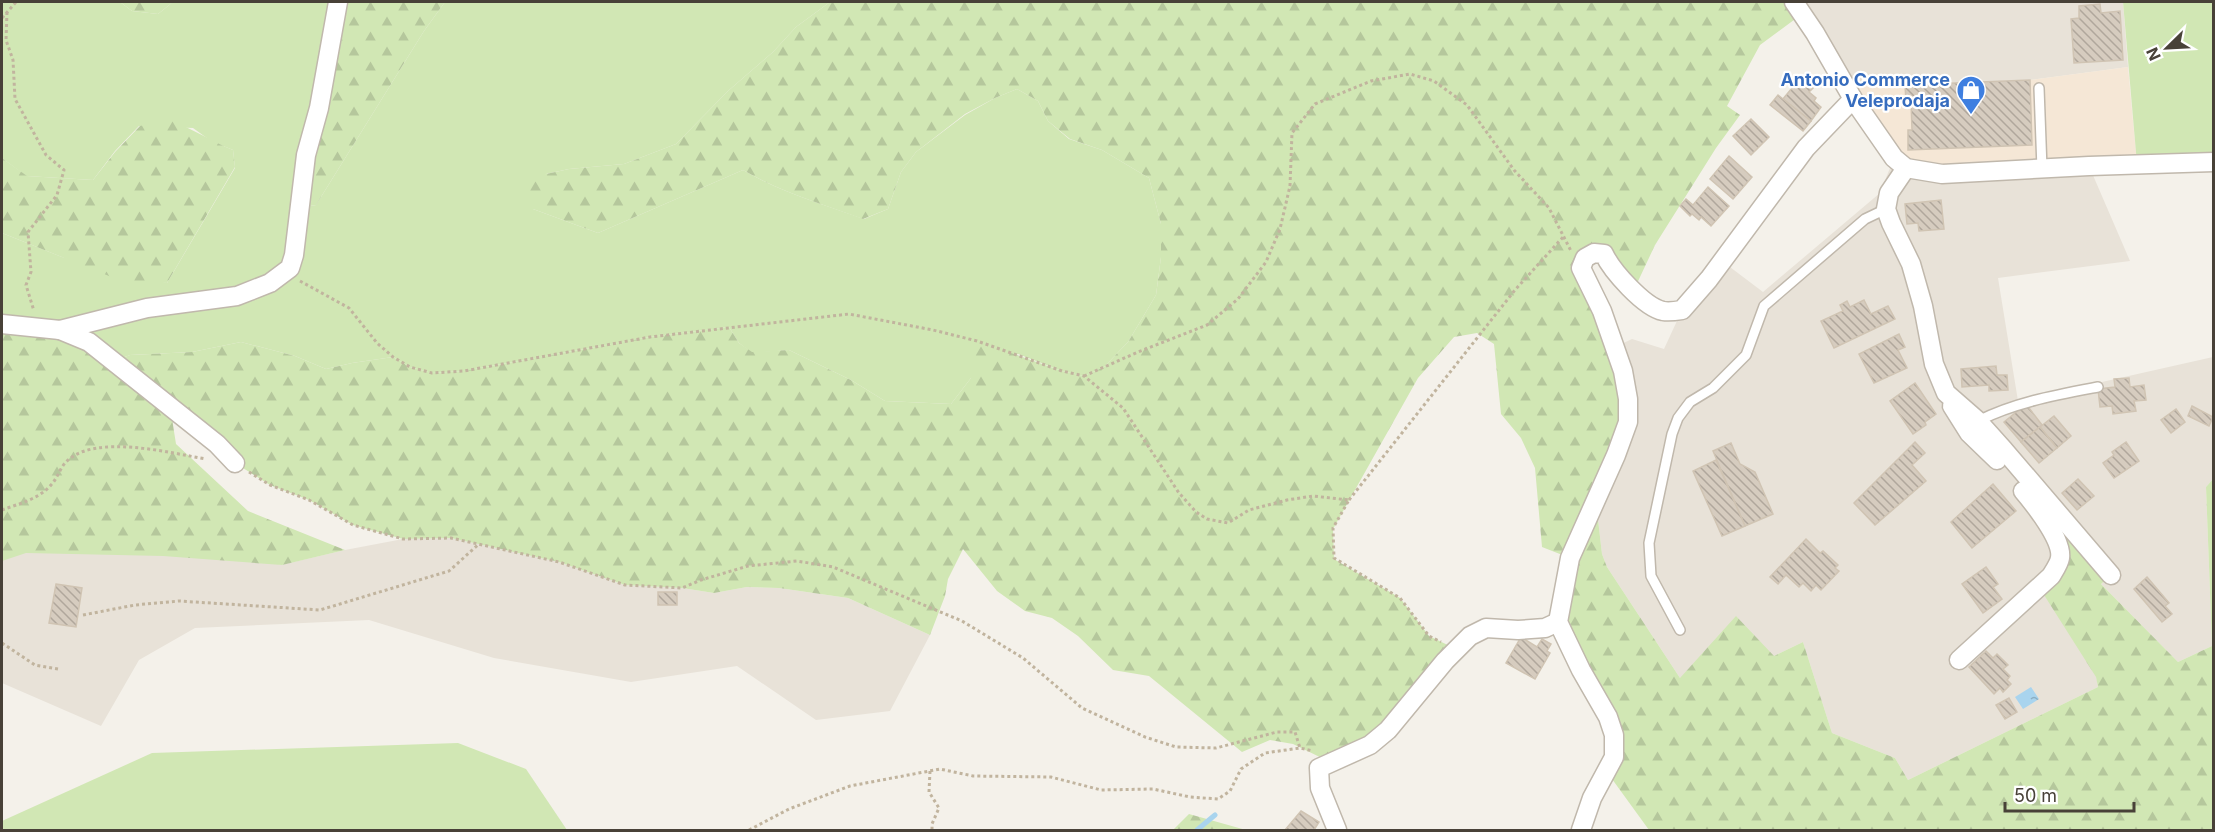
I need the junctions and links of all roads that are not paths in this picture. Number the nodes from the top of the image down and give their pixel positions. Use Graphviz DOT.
graph roads {
  1 [pos="338,2"];
  2 [pos="1794,2"];
  3 [pos="2039,88"];
  4 [pos="1853,99"];
  5 [pos="2214,162"];
  6 [pos="1906,168"];
  7 [pos="2042,169"];
  8 [pos="1886,209"];
  9 [pos="2,324"];
  10 [pos="60,330"];
  11 [pos="2098,387"];
  12 [pos="1946,393"];
  13 [pos="1978,421"];
  14 [pos="235,463"];
  15 [pos="2111,575"];
  16 [pos="1558,622"];
  17 [pos="1680,630"];
  18 [pos="1959,660"];
  19 [pos="1337,831"];
  20 [pos="1581,831"];
  1 -- 10 [label="street"];
  2 -- 4 [label="street"];
  3 -- 7 [label="lane"];
  4 -- 6 [label="street"];
  4 -- 16 [label="street"];
  5 -- 7 [label="street"];
  6 -- 7 [label="street"];
  6 -- 8 [label="street"];
  8 -- 12 [label="street"];
  8 -- 17 [label="lane"];
  9 -- 10 [label="street"];
  10 -- 14 [label="street"];
  11 -- 13 [label="lane"];
  12 -- 13 [label="street"];
  12 -- 18 [label="street"];
  13 -- 15 [label="street"];
  16 -- 19 [label="street"];
  16 -- 20 [label="street"];
}
